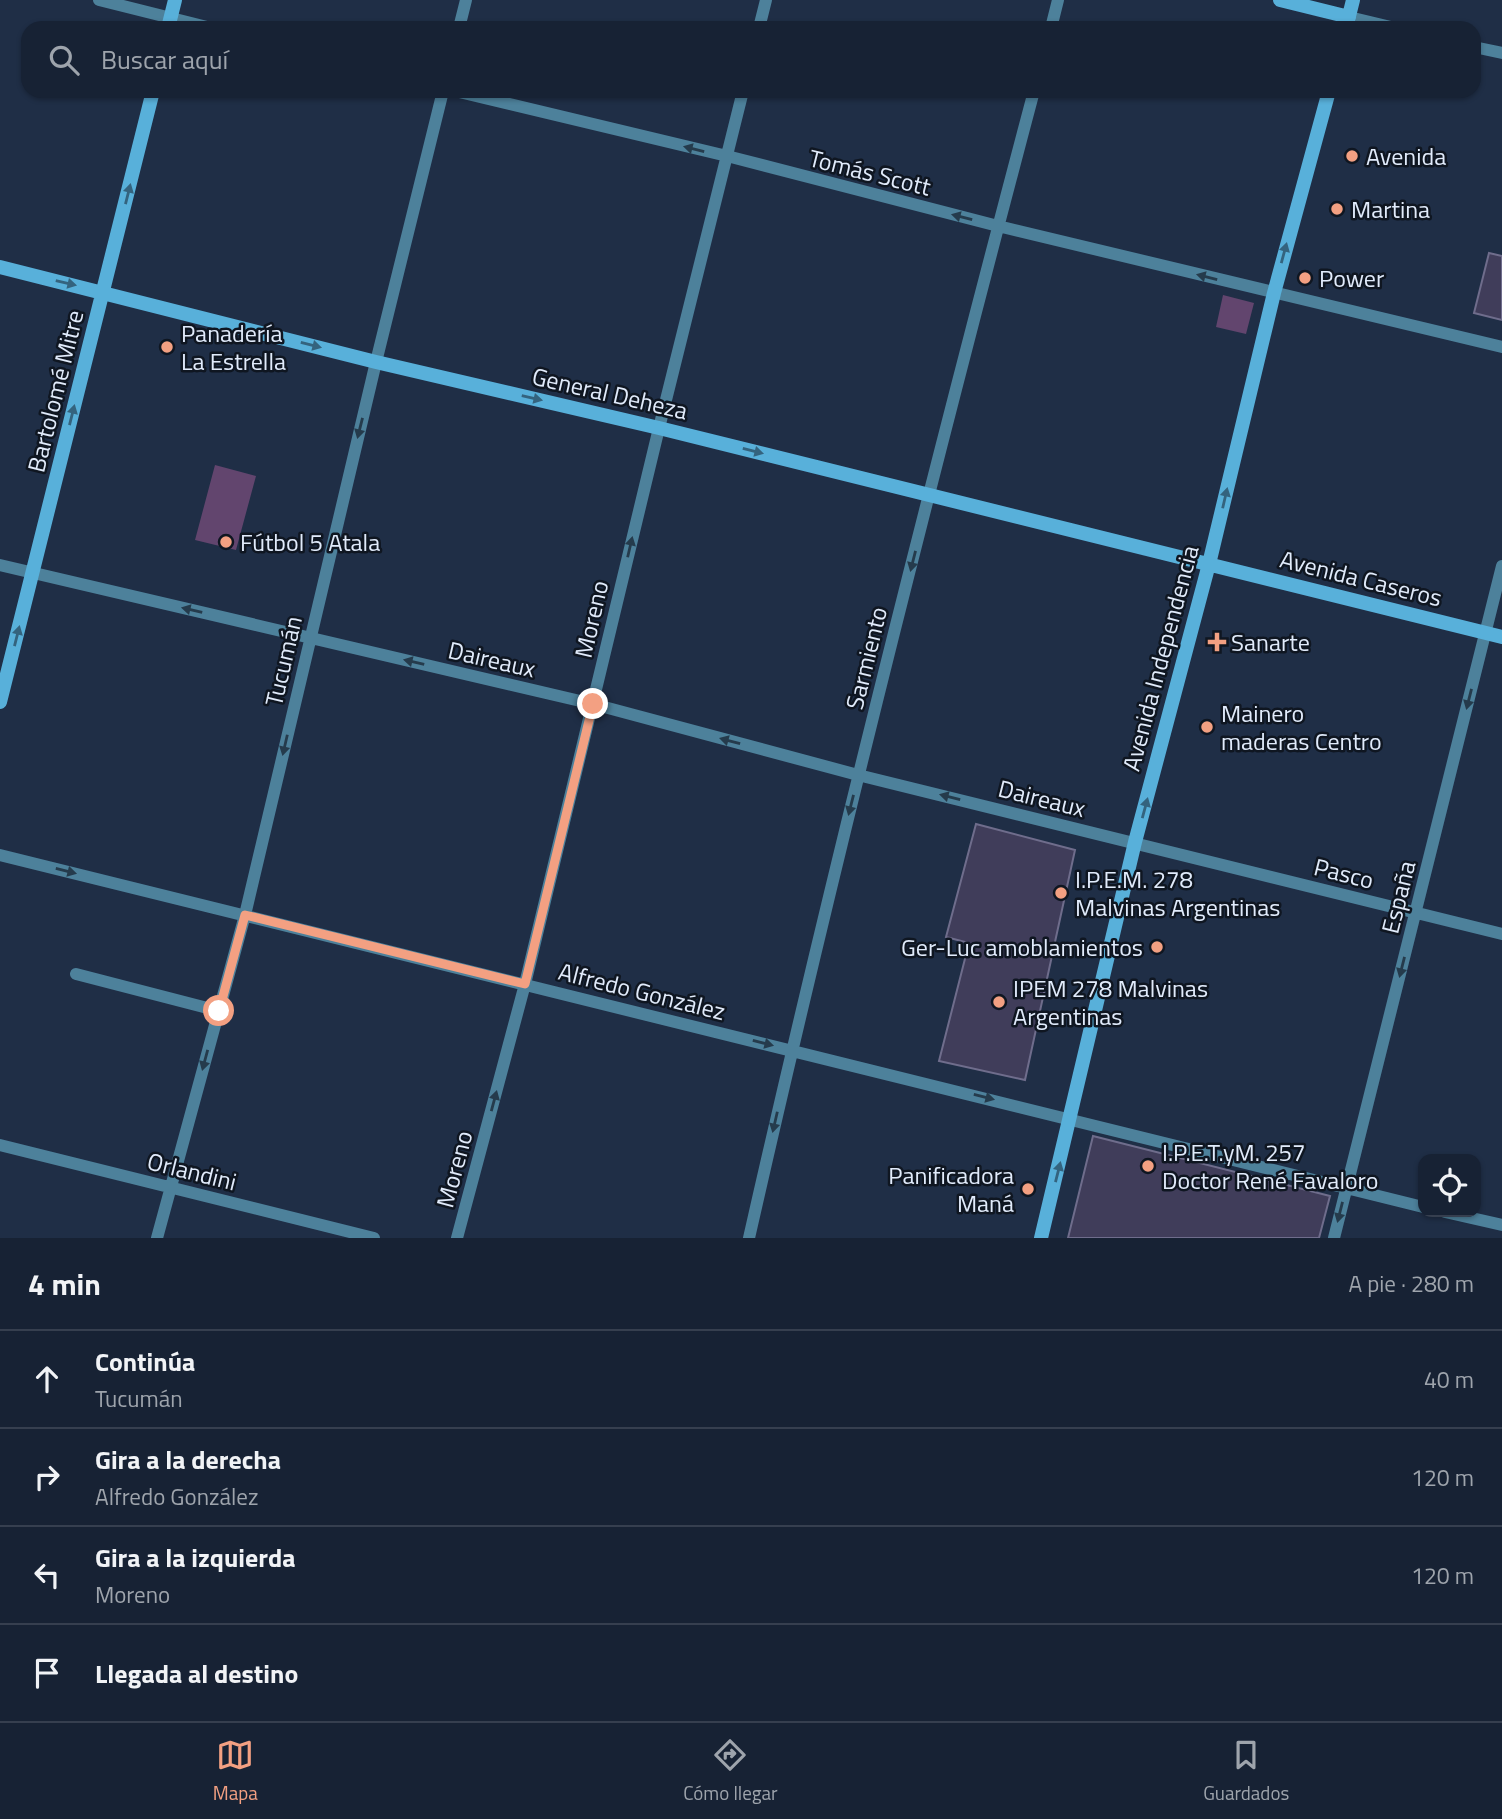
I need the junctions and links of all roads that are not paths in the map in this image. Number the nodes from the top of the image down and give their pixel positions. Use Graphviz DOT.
graph roads {
  1 [pos="99,0"];
  2 [pos="175,0"];
  3 [pos="466,0"];
  4 [pos="766,0"];
  5 [pos="1058,0"];
  6 [pos="1280,0"];
  7 [pos="1353,0"];
  8 [pos="164,21"];
  9 [pos="170,21"];
  10 [pos="461,21"];
  11 [pos="761,21"];
  12 [pos="1053,21"];
  13 [pos="1341,21"];
  14 [pos="1348,21"];
  15 [pos="1481,48"];
  16 [pos="1502,53"];
  17 [pos="151,98"];
  18 [pos="441,98"];
  19 [pos="484,98"];
  20 [pos="741,98"];
  21 [pos="1032,98"];
  22 [pos="1327,98"];
  23 [pos="727,156"];
  24 [pos="998,226"];
  25 [pos="0,267"];
  26 [pos="104,292"];
  27 [pos="1274,293"];
  28 [pos="1502,347"];
  29 [pos="376,362"];
  30 [pos="659,428"];
  31 [pos="930,495"];
  32 [pos="1209,564"];
  33 [pos="0,565"];
  34 [pos="1502,566"];
  35 [pos="32,573"];
  36 [pos="1486,633"];
  37 [pos="310,637"];
  38 [pos="1502,637"];
  39 [pos="0,702"];
  40 [pos="593,704"];
  41 [pos="858,775"];
  42 [pos="1135,842"];
  43 [pos="0,855"];
  44 [pos="1415,913"];
  45 [pos="245,915"];
  46 [pos="1502,934"];
  47 [pos="76,974"];
  48 [pos="525,984"];
  49 [pos="219,1011"];
  50 [pos="792,1050"];
  51 [pos="1071,1119"];
  52 [pos="0,1145"];
  53 [pos="170,1187"];
  54 [pos="1346,1188"];
  55 [pos="1418,1205"];
  56 [pos="1467,1217"];
  57 [pos="1502,1225"];
  58 [pos="157,1238"];
  59 [pos="374,1238"];
  60 [pos="457,1238"];
  61 [pos="749,1238"];
  62 [pos="1041,1238"];
  63 [pos="1334,1238"];
  1 -- 8 [label="street"];
  2 -- 9 [label="main road"];
  3 -- 10 [label="street"];
  4 -- 11 [label="street"];
  5 -- 12 [label="street"];
  6 -- 13 [label="main road"];
  7 -- 14 [label="main road"];
  15 -- 16 [label="street"];
  26 -- 17 [label="main road, Bartolomé Mitre, one-way"];
  18 -- 29 [label="street, Tucumán"];
  23 -- 19 [label="street, Tomás Scott, one-way"];
  20 -- 23 [label="street, Moreno"];
  21 -- 24 [label="street, Sarmiento"];
  27 -- 22 [label="main road, Avenida Independencia, one-way"];
  24 -- 23 [label="street, Tomás Scott, one-way"];
  23 -- 30 [label="street, Moreno"];
  27 -- 24 [label="street, Tomás Scott, one-way"];
  24 -- 31 [label="street, Sarmiento"];
  25 -- 26 [label="main road, General Deheza, one-way"];
  26 -- 29 [label="main road, General Deheza, one-way"];
  35 -- 26 [label="main road, Bartolomé Mitre, one-way"];
  27 -- 28 [label="street, Tomás Scott"];
  32 -- 27 [label="main road, Avenida Independencia, one-way"];
  29 -- 30 [label="main road, General Deheza, one-way"];
  29 -- 37 [label="street, Tucumán, one-way"];
  30 -- 31 [label="main road, General Deheza, one-way"];
  40 -- 30 [label="street, Moreno, one-way"];
  31 -- 32 [label="main road, General Deheza"];
  31 -- 41 [label="street, Sarmiento, one-way"];
  32 -- 36 [label="main road, Avenida Caseros"];
  42 -- 32 [label="main road, Avenida Independencia, one-way"];
  33 -- 35 [label="street, Daireaux"];
  34 -- 36 [label="street, España"];
  37 -- 35 [label="street, Daireaux, one-way"];
  39 -- 35 [label="main road, Bartolomé Mitre, one-way"];
  36 -- 38 [label="main road, Avenida Caseros"];
  36 -- 44 [label="street, España, one-way"];
  40 -- 37 [label="street, Daireaux, one-way"];
  37 -- 45 [label="street, Tucumán, one-way"];
  41 -- 40 [label="street, Daireaux, one-way"];
  40 -- 48 [label="street, Moreno"];
  42 -- 41 [label="street, Daireaux, one-way"];
  41 -- 50 [label="street, Sarmiento, one-way"];
  42 -- 44 [label="street, Pasco"];
  42 -- 51 [label="main road, Avenida Independencia"];
  43 -- 45 [label="street, Alfredo González, one-way"];
  44 -- 46 [label="street, Pasco"];
  44 -- 54 [label="street, España, one-way"];
  45 -- 48 [label="street, Alfredo González"];
  45 -- 49 [label="street, Tucumán"];
  47 -- 49 [label="street"];
  48 -- 50 [label="street, Alfredo González, one-way"];
  60 -- 48 [label="street, Moreno, one-way"];
  49 -- 53 [label="street, Tucumán, one-way"];
  50 -- 51 [label="street, Alfredo González, one-way"];
  50 -- 61 [label="street, Sarmiento, one-way"];
  51 -- 54 [label="street, Alfredo González"];
  62 -- 51 [label="main road, Avenida Independencia, one-way"];
  52 -- 53 [label="street, Orlandini"];
  53 -- 58 [label="street, Tucumán"];
  53 -- 59 [label="street, Orlandini"];
  54 -- 55 [label="street, Alfredo González"];
  54 -- 63 [label="street, España, one-way"];
  56 -- 57 [label="street"];
}
